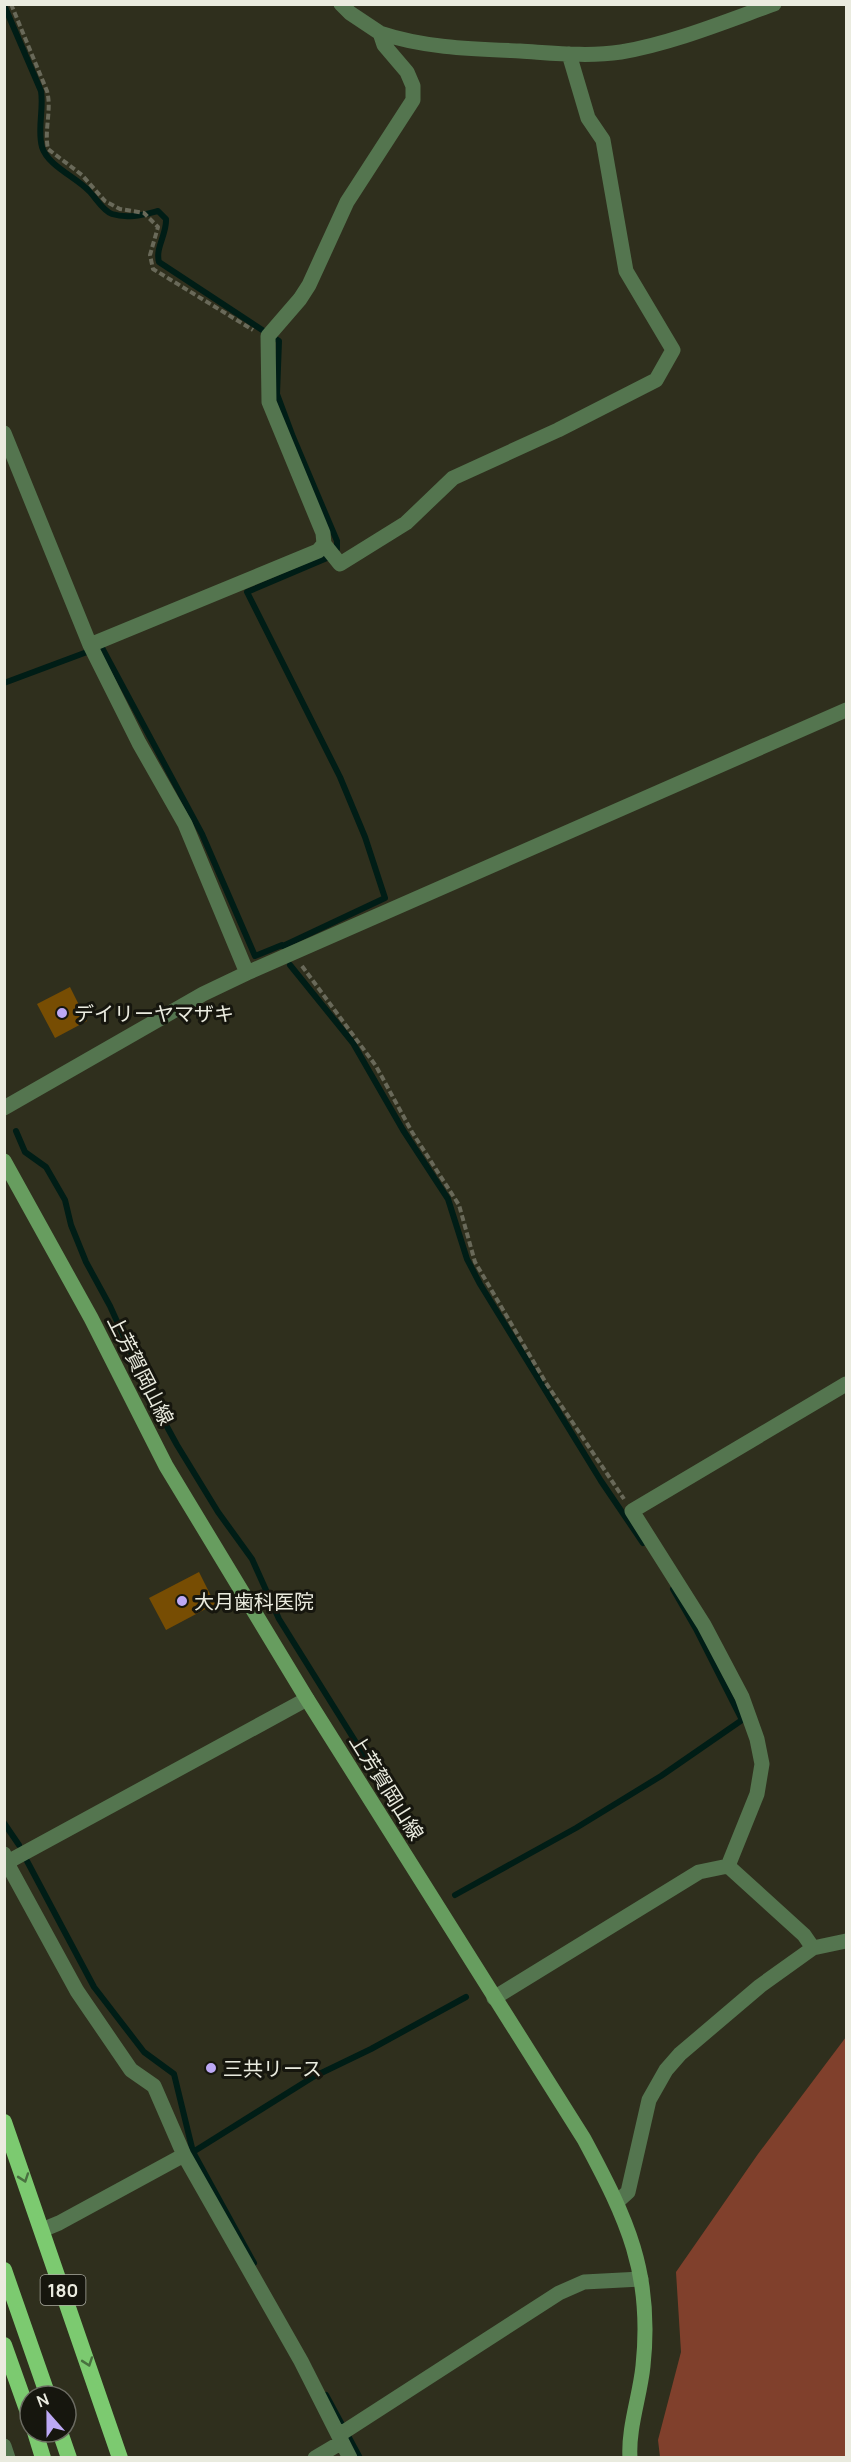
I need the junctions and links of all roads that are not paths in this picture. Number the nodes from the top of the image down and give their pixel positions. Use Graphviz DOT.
graph roads {
  1 [pos="341,4"];
  2 [pos="774,4"];
  3 [pos="380,33"];
  4 [pos="569,54"];
  5 [pos="4,433"];
  6 [pos="329,551"];
  7 [pos="90,645"];
  8 [pos="846,710"];
  9 [pos="247,973"];
  10 [pos="4,1108"];
  11 [pos="4,1161"];
  12 [pos="846,1384"];
  13 [pos="307,1699"];
  14 [pos="5,1861"];
  15 [pos="729,1866"];
  16 [pos="846,1941"];
  17 [pos="813,1948"];
  18 [pos="494,1998"];
  19 [pos="4,2122"];
  20 [pos="184,2155"];
  21 [pos="617,2202"];
  22 [pos="42,2230"];
  23 [pos="4,2270"];
  24 [pos="641,2279"];
  25 [pos="4,2345"];
  26 [pos="18,2384"];
  27 [pos="44,2384"];
  28 [pos="344,2434"];
  29 [pos="4,2446"];
  30 [pos="8,2457"];
  31 [pos="120,2457"];
  32 [pos="315,2457"];
  33 [pos="350,2457"];
  34 [pos="630,2457"];
  1 -- 3 [label="street"];
  2 -- 4 [label="street"];
  3 -- 4 [label="street"];
  3 -- 6 [label="street"];
  4 -- 6 [label="street"];
  5 -- 7 [label="street"];
  6 -- 7 [label="street"];
  7 -- 9 [label="street"];
  8 -- 9 [label="street"];
  9 -- 10 [label="street"];
  11 -- 13 [label="main road, 上芳賀岡山線"];
  12 -- 15 [label="street"];
  13 -- 14 [label="street"];
  13 -- 18 [label="main road, 上芳賀岡山線"];
  14 -- 20 [label="street"];
  15 -- 17 [label="street"];
  15 -- 18 [label="street"];
  16 -- 17 [label="street"];
  17 -- 21 [label="street"];
  18 -- 21 [label="main road, 上芳賀岡山線"];
  19 -- 22 [label="highway, 180, one-way"];
  20 -- 22 [label="street"];
  20 -- 28 [label="street"];
  21 -- 24 [label="main road, 上芳賀岡山線"];
  22 -- 31 [label="highway, 180, one-way"];
  23 -- 27 [label="highway, 180"];
  24 -- 28 [label="street"];
  24 -- 34 [label="main road, 上芳賀岡山線"];
  25 -- 26 [label="highway"];
  28 -- 32 [label="street"];
  28 -- 33 [label="street"];
  29 -- 30 [label="street"];
}
